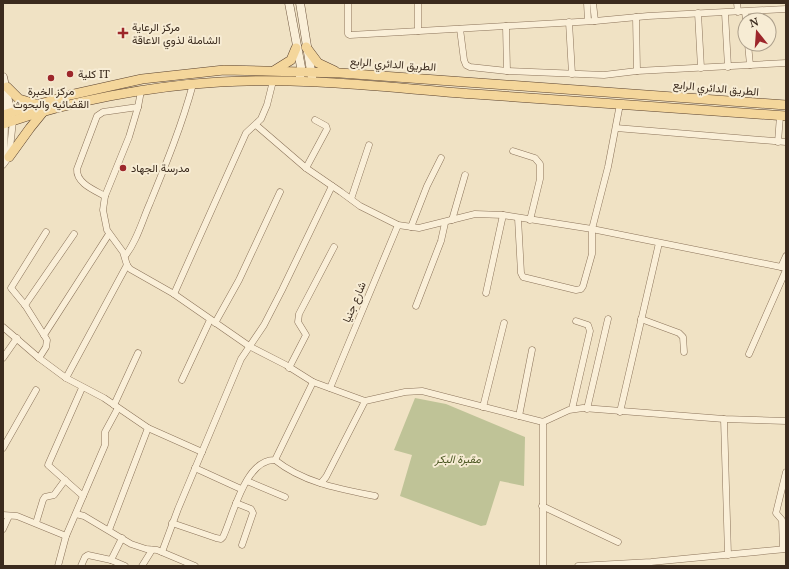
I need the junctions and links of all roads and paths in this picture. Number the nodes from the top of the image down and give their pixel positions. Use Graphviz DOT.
graph roads {
  1 [pos="289,3"];
  2 [pos="300,3"];
  3 [pos="349,3"];
  4 [pos="418,3"];
  5 [pos="587,3"];
  6 [pos="593,3"];
  7 [pos="737,3"];
  8 [pos="786,9"];
  9 [pos="725,12"];
  10 [pos="737,12"];
  11 [pos="738,12"];
  12 [pos="745,12"];
  13 [pos="698,13"];
  14 [pos="636,17"];
  15 [pos="588,21"];
  16 [pos="595,21"];
  17 [pos="569,22"];
  18 [pos="506,26"];
  19 [pos="460,29"];
  20 [pos="418,31"];
  21 [pos="306,47"];
  22 [pos="296,48"];
  23 [pos="749,52"];
  24 [pos="786,64"];
  25 [pos="750,65"];
  26 [pos="728,67"];
  27 [pos="701,68"];
  28 [pos="273,71"];
  29 [pos="507,71"];
  30 [pos="638,71"];
  31 [pos="340,73"];
  32 [pos="572,74"];
  33 [pos="3,77"];
  34 [pos="300,77"];
  35 [pos="312,77"];
  36 [pos="273,81"];
  37 [pos="193,84"];
  38 [pos="7,87"];
  39 [pos="140,91"];
  40 [pos="3,102"];
  41 [pos="37,104"];
  42 [pos="620,104"];
  43 [pos="786,105"];
  44 [pos="138,107"];
  45 [pos="44,112"];
  46 [pos="783,116"];
  47 [pos="7,118"];
  48 [pos="315,120"];
  49 [pos="256,125"];
  50 [pos="616,128"];
  51 [pos="778,142"];
  52 [pos="786,142"];
  53 [pos="369,145"];
  54 [pos="513,151"];
  55 [pos="441,158"];
  56 [pos="5,159"];
  57 [pos="306,168"];
  58 [pos="465,175"];
  59 [pos="332,186"];
  60 [pos="280,192"];
  61 [pos="105,196"];
  62 [pos="350,199"];
  63 [pos="504,215"];
  64 [pos="518,218"];
  65 [pos="452,220"];
  66 [pos="530,220"];
  67 [pos="444,223"];
  68 [pos="398,225"];
  69 [pos="411,227"];
  70 [pos="592,229"];
  71 [pos="46,232"];
  72 [pos="74,234"];
  73 [pos="109,234"];
  74 [pos="659,243"];
  75 [pos="334,247"];
  76 [pos="125,256"];
  77 [pos="786,256"];
  78 [pos="127,265"];
  79 [pos="784,268"];
  80 [pos="486,293"];
  81 [pos="174,294"];
  82 [pos="25,305"];
  83 [pos="416,306"];
  84 [pos="608,319"];
  85 [pos="642,319"];
  86 [pos="576,321"];
  87 [pos="213,322"];
  88 [pos="504,323"];
  89 [pos="3,327"];
  90 [pos="44,335"];
  91 [pos="17,338"];
  92 [pos="249,346"];
  93 [pos="532,350"];
  94 [pos="684,352"];
  95 [pos="138,353"];
  96 [pos="750,354"];
  97 [pos="3,358"];
  98 [pos="38,358"];
  99 [pos="289,368"];
  100 [pos="66,378"];
  101 [pos="182,380"];
  102 [pos="313,382"];
  103 [pos="82,388"];
  104 [pos="330,388"];
  105 [pos="36,390"];
  106 [pos="365,401"];
  107 [pos="116,406"];
  108 [pos="483,407"];
  109 [pos="572,409"];
  110 [pos="587,409"];
  111 [pos="620,412"];
  112 [pos="519,416"];
  113 [pos="724,419"];
  114 [pos="543,422"];
  115 [pos="786,422"];
  116 [pos="148,428"];
  117 [pos="3,448"];
  118 [pos="202,452"];
  119 [pos="275,460"];
  120 [pos="195,468"];
  121 [pos="786,472"];
  122 [pos="66,480"];
  123 [pos="247,481"];
  124 [pos="321,483"];
  125 [pos="241,489"];
  126 [pos="83,496"];
  127 [pos="375,496"];
  128 [pos="284,497"];
  129 [pos="236,503"];
  130 [pos="542,506"];
  131 [pos="76,514"];
  132 [pos="6,515"];
  133 [pos="36,523"];
  134 [pos="172,523"];
  135 [pos="3,529"];
  136 [pos="109,530"];
  137 [pos="66,536"];
  138 [pos="122,538"];
  139 [pos="618,542"];
  140 [pos="242,545"];
  141 [pos="785,549"];
  142 [pos="152,550"];
  143 [pos="162,552"];
  144 [pos="728,555"];
  145 [pos="112,560"];
  146 [pos="58,566"];
  147 [pos="81,566"];
  148 [pos="124,566"];
  149 [pos="142,566"];
  150 [pos="195,566"];
  151 [pos="543,566"];
  152 [pos="578,566"];
  1 -- 22 [label="street"];
  2 -- 21 [label="street"];
  3 -- 20 [label="street"];
  4 -- 20 [label="street"];
  5 -- 15 [label="street"];
  6 -- 16 [label="street"];
  7 -- 11 [label="street"];
  8 -- 12 [label="street"];
  9 -- 10 [label="street"];
  9 -- 13 [label="street"];
  9 -- 26 [label="street"];
  13 -- 14 [label="street"];
  13 -- 27 [label="street"];
  14 -- 16 [label="street"];
  14 -- 30 [label="street"];
  15 -- 16 [label="street"];
  15 -- 17 [label="street"];
  17 -- 18 [label="street"];
  17 -- 32 [label="street"];
  18 -- 19 [label="street"];
  18 -- 29 [label="street"];
  19 -- 20 [label="street"];
  19 -- 29 [label="street"];
  21 -- 31 [label="main road"];
  21 -- 35 [label="street"];
  22 -- 28 [label="main road"];
  22 -- 34 [label="street"];
  23 -- 25 [label="street"];
  24 -- 25 [label="street"];
  25 -- 26 [label="street"];
  26 -- 27 [label="street"];
  27 -- 30 [label="street"];
  28 -- 34 [label="main road, الطريق الدائري الرابع"];
  28 -- 41 [label="main road, الطريق الدائري الرابع"];
  29 -- 32 [label="street"];
  30 -- 32 [label="street"];
  31 -- 35 [label="main road, الطريق الدائري الرابع"];
  31 -- 43 [label="main road, الطريق الدائري الرابع"];
  33 -- 38 [label="street"];
  34 -- 35 [label="main road, الطريق الدائري الرابع"];
  34 -- 36 [label="main road, الطريق الدائري الرابع"];
  35 -- 42 [label="main road, الطريق الدائري الرابع"];
  36 -- 37 [label="main road, الطريق الدائري الرابع"];
  36 -- 49 [label="street"];
  37 -- 39 [label="main road, الطريق الدائري الرابع"];
  37 -- 76 [label="street"];
  38 -- 41 [label="main road"];
  38 -- 47 [label="street"];
  39 -- 44 [label="street"];
  39 -- 45 [label="main road, الطريق الدائري الرابع"];
  40 -- 47 [label="street"];
  41 -- 47 [label="main road, الطريق الدائري الرابع"];
  42 -- 46 [label="main road, الطريق الدائري الرابع"];
  42 -- 50 [label="street"];
  44 -- 61 [label="street"];
  44 -- 61 [label="street"];
  45 -- 47 [label="main road, الطريق الدائري الرابع"];
  45 -- 56 [label="main road"];
  46 -- 51 [label="street"];
  47 -- 56 [label="street"];
  48 -- 57 [label="street"];
  49 -- 57 [label="street"];
  49 -- 81 [label="street"];
  50 -- 51 [label="street"];
  50 -- 70 [label="street"];
  51 -- 52 [label="street"];
  53 -- 62 [label="street"];
  54 -- 66 [label="street"];
  55 -- 69 [label="street"];
  57 -- 59 [label="street"];
  58 -- 65 [label="street"];
  59 -- 62 [label="street"];
  59 -- 92 [label="street"];
  60 -- 87 [label="street"];
  61 -- 73 [label="street"];
  62 -- 68 [label="street"];
  63 -- 64 [label="street"];
  63 -- 65 [label="street"];
  63 -- 80 [label="street"];
  64 -- 66 [label="street"];
  64 -- 70 [label="street"];
  65 -- 67 [label="street"];
  66 -- 70 [label="street"];
  67 -- 69 [label="street"];
  67 -- 83 [label="street"];
  68 -- 69 [label="street"];
  68 -- 104 [label="street, شارع جنيا"];
  70 -- 74 [label="street"];
  71 -- 82 [label="street"];
  72 -- 82 [label="street"];
  73 -- 76 [label="street"];
  73 -- 90 [label="street"];
  74 -- 79 [label="street"];
  74 -- 85 [label="street"];
  75 -- 99 [label="street"];
  76 -- 78 [label="street"];
  77 -- 79 [label="street"];
  78 -- 81 [label="street"];
  78 -- 100 [label="street"];
  79 -- 96 [label="street"];
  81 -- 87 [label="street"];
  82 -- 90 [label="street"];
  84 -- 110 [label="street"];
  85 -- 94 [label="street"];
  85 -- 111 [label="street"];
  86 -- 109 [label="street"];
  87 -- 92 [label="street"];
  87 -- 101 [label="street"];
  88 -- 108 [label="street"];
  89 -- 91 [label="street"];
  90 -- 98 [label="street"];
  91 -- 97 [label="street"];
  91 -- 98 [label="street"];
  92 -- 99 [label="street"];
  92 -- 118 [label="street"];
  93 -- 112 [label="street"];
  95 -- 107 [label="street"];
  98 -- 100 [label="street"];
  99 -- 102 [label="street"];
  100 -- 103 [label="street"];
  102 -- 104 [label="street"];
  102 -- 119 [label="street"];
  103 -- 107 [label="street"];
  103 -- 122 [label="street"];
  104 -- 106 [label="street"];
  105 -- 117 [label="street"];
  106 -- 108 [label="street"];
  106 -- 124 [label="street"];
  107 -- 116 [label="street"];
  107 -- 126 [label="street"];
  108 -- 112 [label="street"];
  109 -- 110 [label="street"];
  109 -- 114 [label="street"];
  110 -- 111 [label="street"];
  111 -- 113 [label="street"];
  112 -- 114 [label="street"];
  113 -- 115 [label="street"];
  113 -- 144 [label="street"];
  114 -- 130 [label="street"];
  116 -- 118 [label="street"];
  116 -- 136 [label="street"];
  118 -- 120 [label="street"];
  119 -- 123 [label="street"];
  119 -- 124 [label="street"];
  120 -- 125 [label="street"];
  120 -- 134 [label="street"];
  121 -- 141 [label="street"];
  122 -- 126 [label="street"];
  122 -- 133 [label="street"];
  123 -- 125 [label="street"];
  123 -- 128 [label="street"];
  124 -- 127 [label="street"];
  125 -- 129 [label="street"];
  126 -- 131 [label="street"];
  129 -- 134 [label="street"];
  129 -- 140 [label="street"];
  130 -- 139 [label="street"];
  130 -- 151 [label="street"];
  131 -- 136 [label="street"];
  131 -- 137 [label="street"];
  132 -- 133 [label="street"];
  132 -- 135 [label="street"];
  133 -- 137 [label="street"];
  134 -- 143 [label="street"];
  136 -- 138 [label="street"];
  137 -- 146 [label="street"];
  138 -- 142 [label="street"];
  138 -- 145 [label="street"];
  141 -- 144 [label="street"];
  142 -- 143 [label="street"];
  142 -- 149 [label="street"];
  143 -- 150 [label="street"];
  144 -- 152 [label="street"];
  145 -- 147 [label="street"];
  145 -- 148 [label="street"];
}
